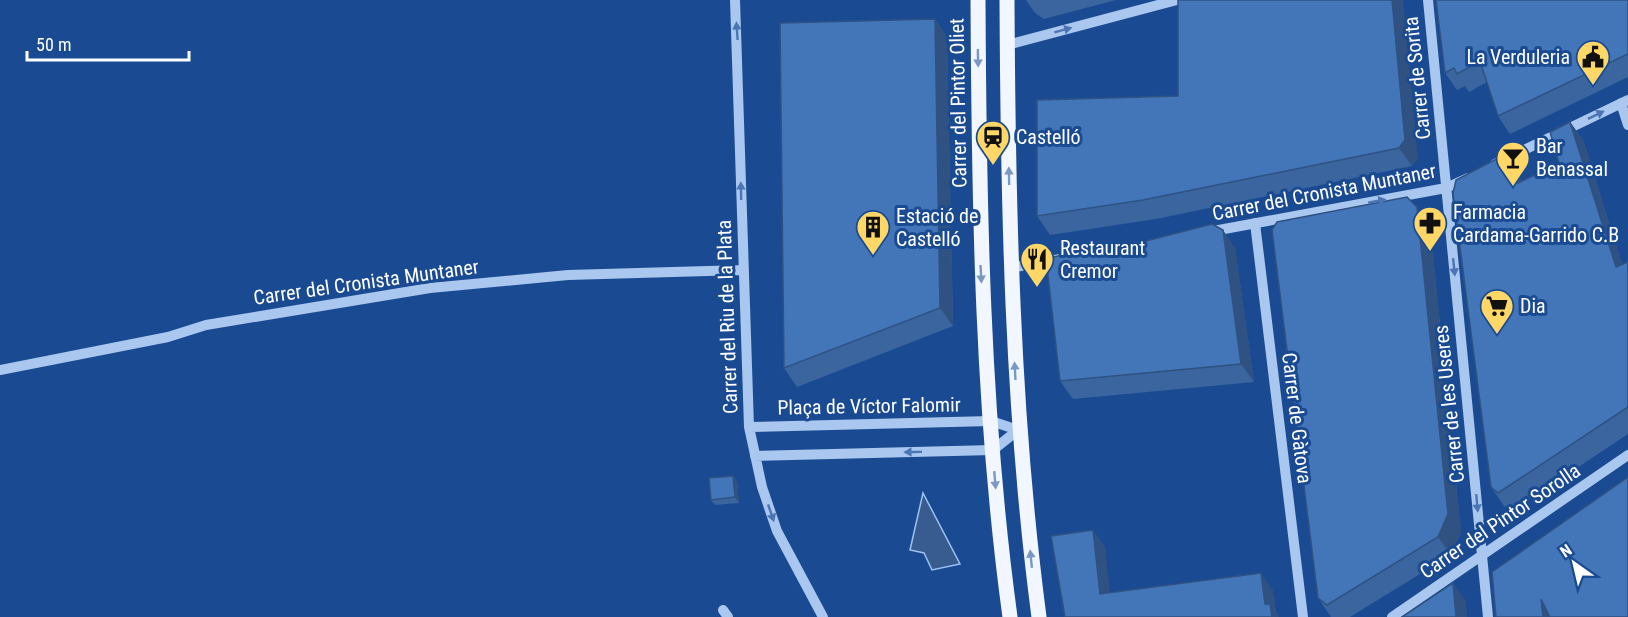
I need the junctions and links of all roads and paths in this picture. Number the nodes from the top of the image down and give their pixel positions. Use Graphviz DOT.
graph roads {
  1 [pos="735,0"];
  2 [pos="978,0"];
  3 [pos="1006,0"];
  4 [pos="1177,0"];
  5 [pos="1428,0"];
  6 [pos="1007,45"];
  7 [pos="1624,102"];
  8 [pos="1628,125"];
  9 [pos="1446,188"];
  10 [pos="1255,223"];
  11 [pos="1196,234"];
  12 [pos="1068,257"];
  13 [pos="1010,268"];
  14 [pos="743,270"];
  15 [pos="0,370"];
  16 [pos="991,421"];
  17 [pos="749,428"];
  18 [pos="1018,430"];
  19 [pos="993,450"];
  20 [pos="1628,455"];
  21 [pos="755,456"];
  22 [pos="1480,556"];
  23 [pos="823,617"];
  24 [pos="1010,617"];
  25 [pos="1039,617"];
  26 [pos="1303,617"];
  27 [pos="1392,617"];
  28 [pos="1488,617"];
  14 -- 1 [label="street, Carrer del Riu de la Plata, one-way"];
  2 -- 16 [label="main road, Carrer del Pintor Oliet, one-way"];
  3 -- 6 [label="main road"];
  6 -- 4 [label="street, one-way"];
  5 -- 9 [label="street, Carrer de Sorita"];
  13 -- 6 [label="main road, one-way"];
  7 -- 8 [label="street"];
  9 -- 7 [label="street, Carrer del Cronista Muntaner, one-way"];
  10 -- 9 [label="street, Carrer del Cronista Muntaner, one-way"];
  9 -- 22 [label="street, Carrer de les Useres, one-way"];
  10 -- 11 [label="street, Carrer del Cronista Muntaner"];
  10 -- 26 [label="street, Carrer de Gàtova"];
  12 -- 13 [label="street"];
  18 -- 13 [label="main road, one-way"];
  14 -- 15 [label="street, Carrer del Cronista Muntaner"];
  14 -- 17 [label="street, Carrer del Riu de la Plata"];
  16 -- 17 [label="street, Plaça de Víctor Falomir"];
  16 -- 18 [label="street"];
  16 -- 19 [label="main road, Carrer del Pintor Oliet"];
  17 -- 21 [label="street, Carrer del Riu de la Plata"];
  18 -- 19 [label="street"];
  25 -- 18 [label="main road, one-way"];
  19 -- 21 [label="street, one-way"];
  19 -- 24 [label="main road, Carrer del Pintor Oliet, one-way"];
  20 -- 22 [label="street, Carrer del Pintor Sorolla"];
  21 -- 23 [label="street, Carrer del Riu de la Plata, one-way"];
  22 -- 27 [label="street, Carrer del Pintor Sorolla"];
  22 -- 28 [label="street, Carrer de les Useres"];
}
